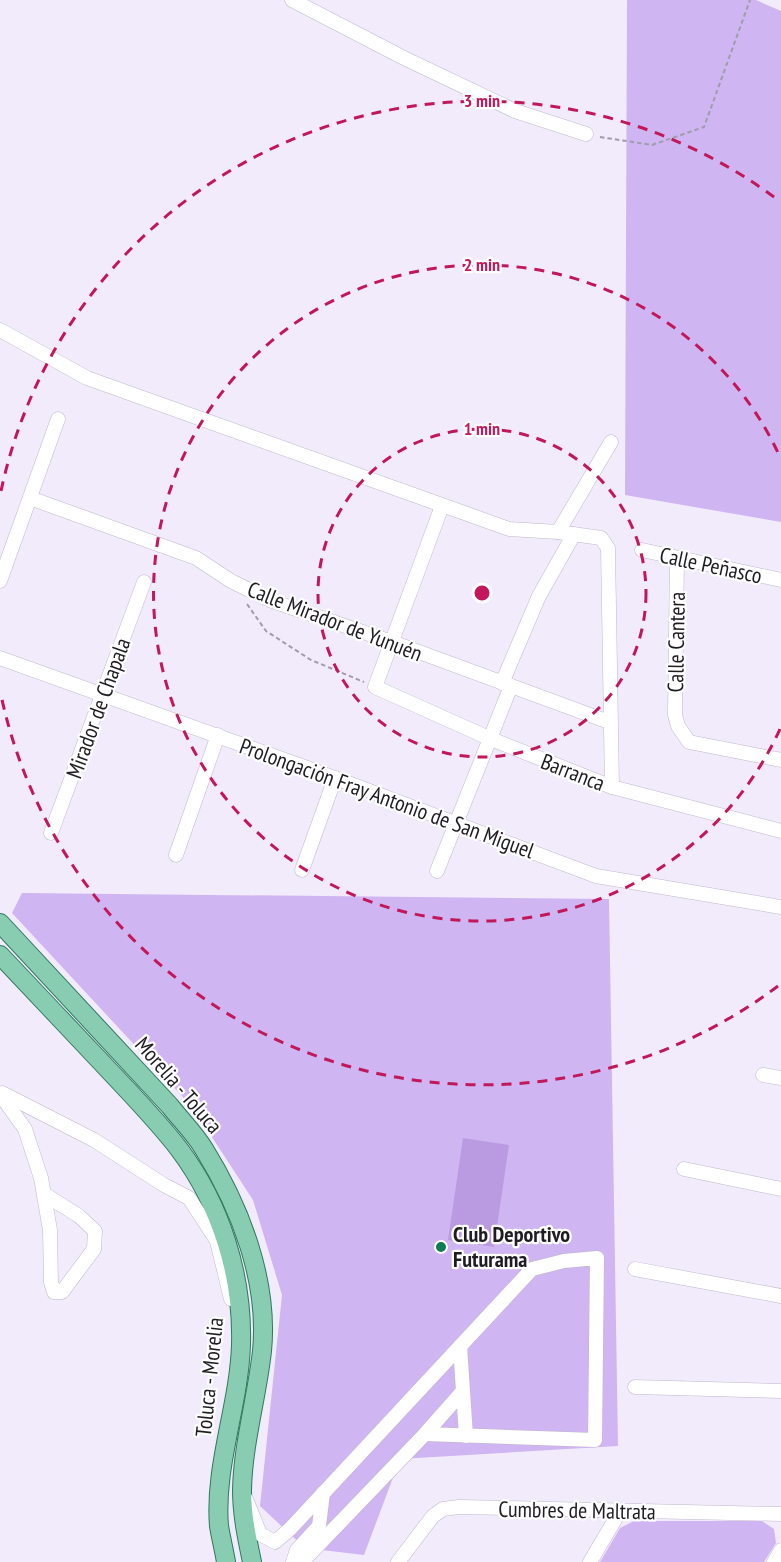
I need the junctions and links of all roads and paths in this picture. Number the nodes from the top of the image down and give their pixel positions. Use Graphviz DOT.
graph roads {
  1 [pos="292,0"];
  2 [pos="750,0"];
  3 [pos="586,134"];
  4 [pos="0,330"];
  5 [pos="58,418"];
  6 [pos="611,441"];
  7 [pos="30,498"];
  8 [pos="442,506"];
  9 [pos="558,532"];
  10 [pos="574,534"];
  11 [pos="642,550"];
  12 [pos="676,558"];
  13 [pos="781,580"];
  14 [pos="0,581"];
  15 [pos="231,581"];
  16 [pos="144,582"];
  17 [pos="392,642"];
  18 [pos="0,658"];
  19 [pos="506,685"];
  20 [pos="375,687"];
  21 [pos="102,693"];
  22 [pos="609,722"];
  23 [pos="218,735"];
  24 [pos="491,739"];
  25 [pos="781,760"];
  26 [pos="335,778"];
  27 [pos="612,787"];
  28 [pos="457,823"];
  29 [pos="781,831"];
  30 [pos="51,833"];
  31 [pos="176,855"];
  32 [pos="302,870"];
  33 [pos="437,871"];
  34 [pos="781,907"];
  35 [pos="0,923"];
  36 [pos="0,955"];
  37 [pos="763,1075"];
  38 [pos="781,1078"];
  39 [pos="0,1093"];
  40 [pos="684,1169"];
  41 [pos="781,1189"];
  42 [pos="44,1194"];
  43 [pos="635,1269"];
  44 [pos="781,1296"];
  45 [pos="240,1314"];
  46 [pos="460,1346"];
  47 [pos="635,1387"];
  48 [pos="463,1391"];
  49 [pos="781,1391"];
  50 [pos="425,1434"];
  51 [pos="466,1436"];
  52 [pos="242,1489"];
  53 [pos="322,1493"];
  54 [pos="620,1511"];
  55 [pos="781,1514"];
  56 [pos="781,1550"];
  57 [pos="226,1562"];
  58 [pos="252,1562"];
  59 [pos="293,1562"];
  60 [pos="302,1562"];
  61 [pos="398,1562"];
  62 [pos="590,1562"];
  63 [pos="774,1562"];
  1 -- 3 [label="street"];
  2 -- 3 [label="path"];
  4 -- 8 [label="street"];
  5 -- 7 [label="street"];
  6 -- 9 [label="street"];
  7 -- 14 [label="street"];
  7 -- 15 [label="street, Calle Mirador de Yunuén"];
  8 -- 9 [label="street"];
  8 -- 17 [label="street"];
  9 -- 10 [label="street"];
  10 -- 19 [label="street"];
  10 -- 22 [label="street"];
  11 -- 12 [label="street, Calle Peñasco"];
  12 -- 13 [label="street, Calle Peñasco"];
  12 -- 25 [label="street, Calle Cantera"];
  15 -- 17 [label="street, Calle Mirador de Yunuén"];
  15 -- 20 [label="path"];
  16 -- 21 [label="street, Mirador de Chapala"];
  17 -- 19 [label="street, Calle Mirador de Yunuén"];
  17 -- 20 [label="street"];
  18 -- 21 [label="street, Prolongación Fray Antonio de San Miguel"];
  19 -- 22 [label="street, Calle Mirador de Yunuén"];
  19 -- 24 [label="street"];
  20 -- 24 [label="street, Barranca"];
  21 -- 23 [label="street, Prolongación Fray Antonio de San Miguel"];
  21 -- 30 [label="street, Mirador de Chapala"];
  22 -- 27 [label="street"];
  23 -- 26 [label="street, Prolongación Fray Antonio de San Miguel"];
  23 -- 31 [label="street"];
  24 -- 27 [label="street, Barranca"];
  24 -- 28 [label="street"];
  26 -- 28 [label="street, Prolongación Fray Antonio de San Miguel"];
  26 -- 32 [label="street"];
  27 -- 29 [label="street, Barranca"];
  28 -- 33 [label="street"];
  28 -- 34 [label="street, Prolongación Fray Antonio de San Miguel"];
  35 -- 52 [label="main road, Morelia - Toluca"];
  36 -- 45 [label="main road, Toluca - Morelia"];
  37 -- 38 [label="street"];
  39 -- 42 [label="street"];
  39 -- 45 [label="street"];
  40 -- 41 [label="street"];
  42 -- 42 [label="street"];
  43 -- 44 [label="street"];
  45 -- 57 [label="main road, Toluca - Morelia"];
  46 -- 48 [label="street"];
  46 -- 51 [label="street"];
  46 -- 53 [label="street"];
  47 -- 49 [label="street"];
  48 -- 50 [label="street"];
  48 -- 51 [label="street"];
  50 -- 51 [label="street"];
  50 -- 60 [label="street"];
  52 -- 53 [label="street"];
  52 -- 58 [label="main road, Morelia - Toluca"];
  53 -- 59 [label="street"];
  54 -- 55 [label="street, Cumbres de Maltrata"];
  54 -- 61 [label="street, Cumbres de Maltrata"];
  54 -- 62 [label="street"];
  56 -- 63 [label="street"];
}
